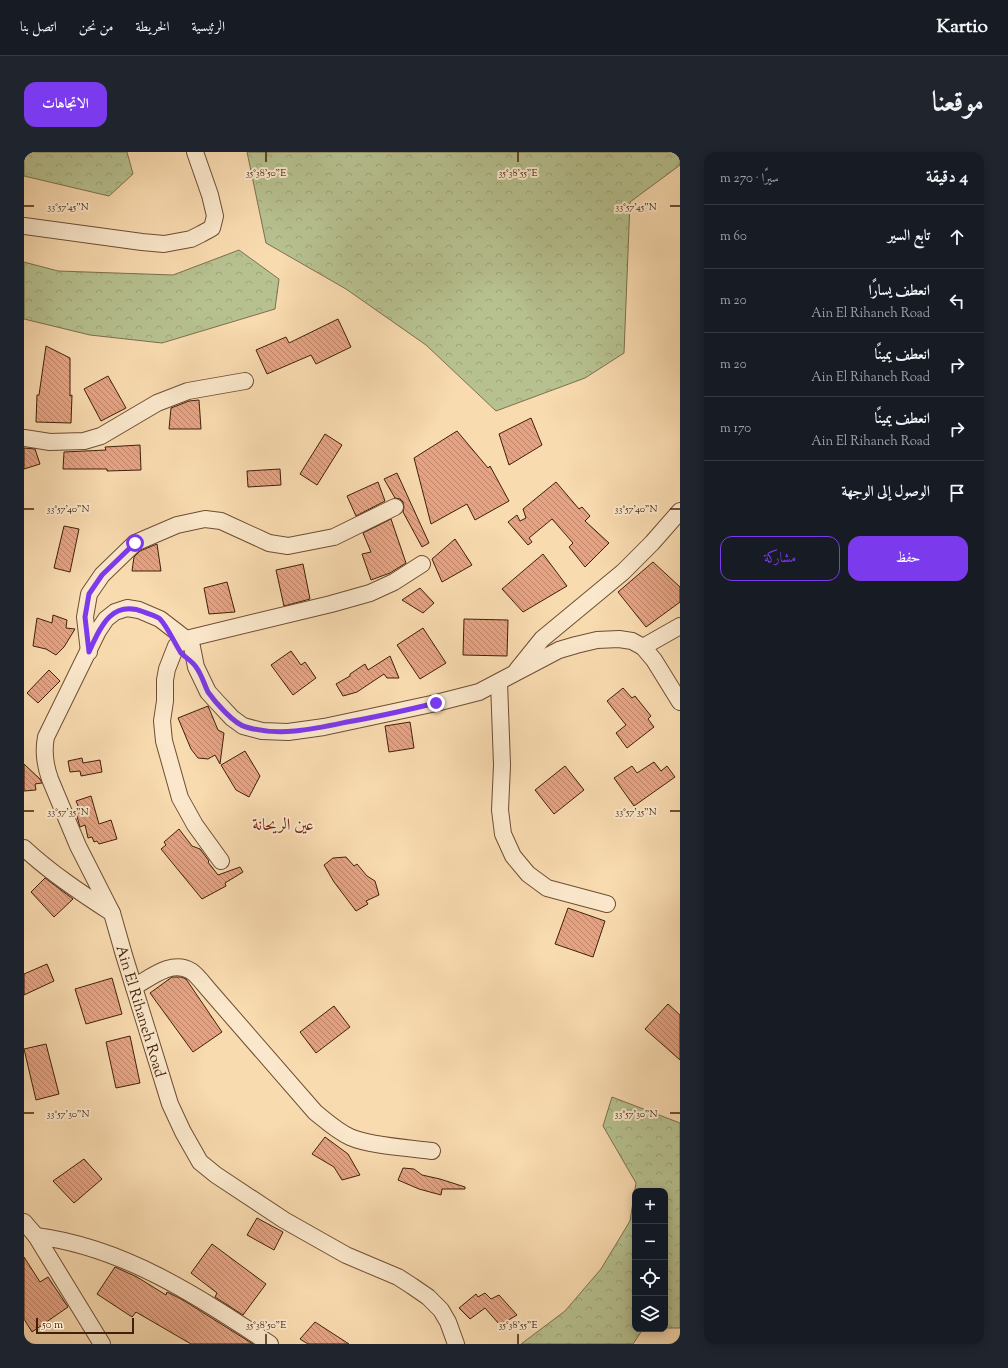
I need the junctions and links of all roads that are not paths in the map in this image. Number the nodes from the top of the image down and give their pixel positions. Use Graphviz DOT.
graph roads {
  1 [pos="195,152"];
  2 [pos="24,226"];
  3 [pos="245,381"];
  4 [pos="24,438"];
  5 [pos="395,507"];
  6 [pos="680,511"];
  7 [pos="422,564"];
  8 [pos="680,626"];
  9 [pos="184,647"];
  10 [pos="643,647"];
  11 [pos="89,652"];
  12 [pos="514,675"];
  13 [pos="499,682"];
  14 [pos="680,702"];
  15 [pos="24,848"];
  16 [pos="221,861"];
  17 [pos="607,904"];
  18 [pos="112,913"];
  19 [pos="134,987"];
  20 [pos="432,1151"];
  21 [pos="24,1222"];
  22 [pos="36,1236"];
  23 [pos="102,1344"];
  24 [pos="270,1344"];
  25 [pos="456,1344"];
  1 -- 2 [label="street"];
  3 -- 4 [label="street"];
  5 -- 11 [label="street"];
  6 -- 12 [label="street"];
  7 -- 9 [label="street"];
  8 -- 10 [label="street"];
  9 -- 11 [label="street, Ain El Rihaneh Road"];
  9 -- 13 [label="street, Ain El Rihaneh Road"];
  9 -- 16 [label="street"];
  10 -- 12 [label="street, Ain El Rihaneh Road"];
  10 -- 14 [label="street, Ain El Rihaneh Road"];
  11 -- 18 [label="street, Ain El Rihaneh Road"];
  12 -- 13 [label="street, Ain El Rihaneh Road"];
  13 -- 17 [label="street"];
  15 -- 18 [label="street"];
  18 -- 19 [label="street, Ain El Rihaneh Road"];
  19 -- 20 [label="street"];
  19 -- 25 [label="street, Ain El Rihaneh Road"];
  21 -- 22 [label="street"];
  22 -- 23 [label="street"];
  22 -- 24 [label="street"];
}
